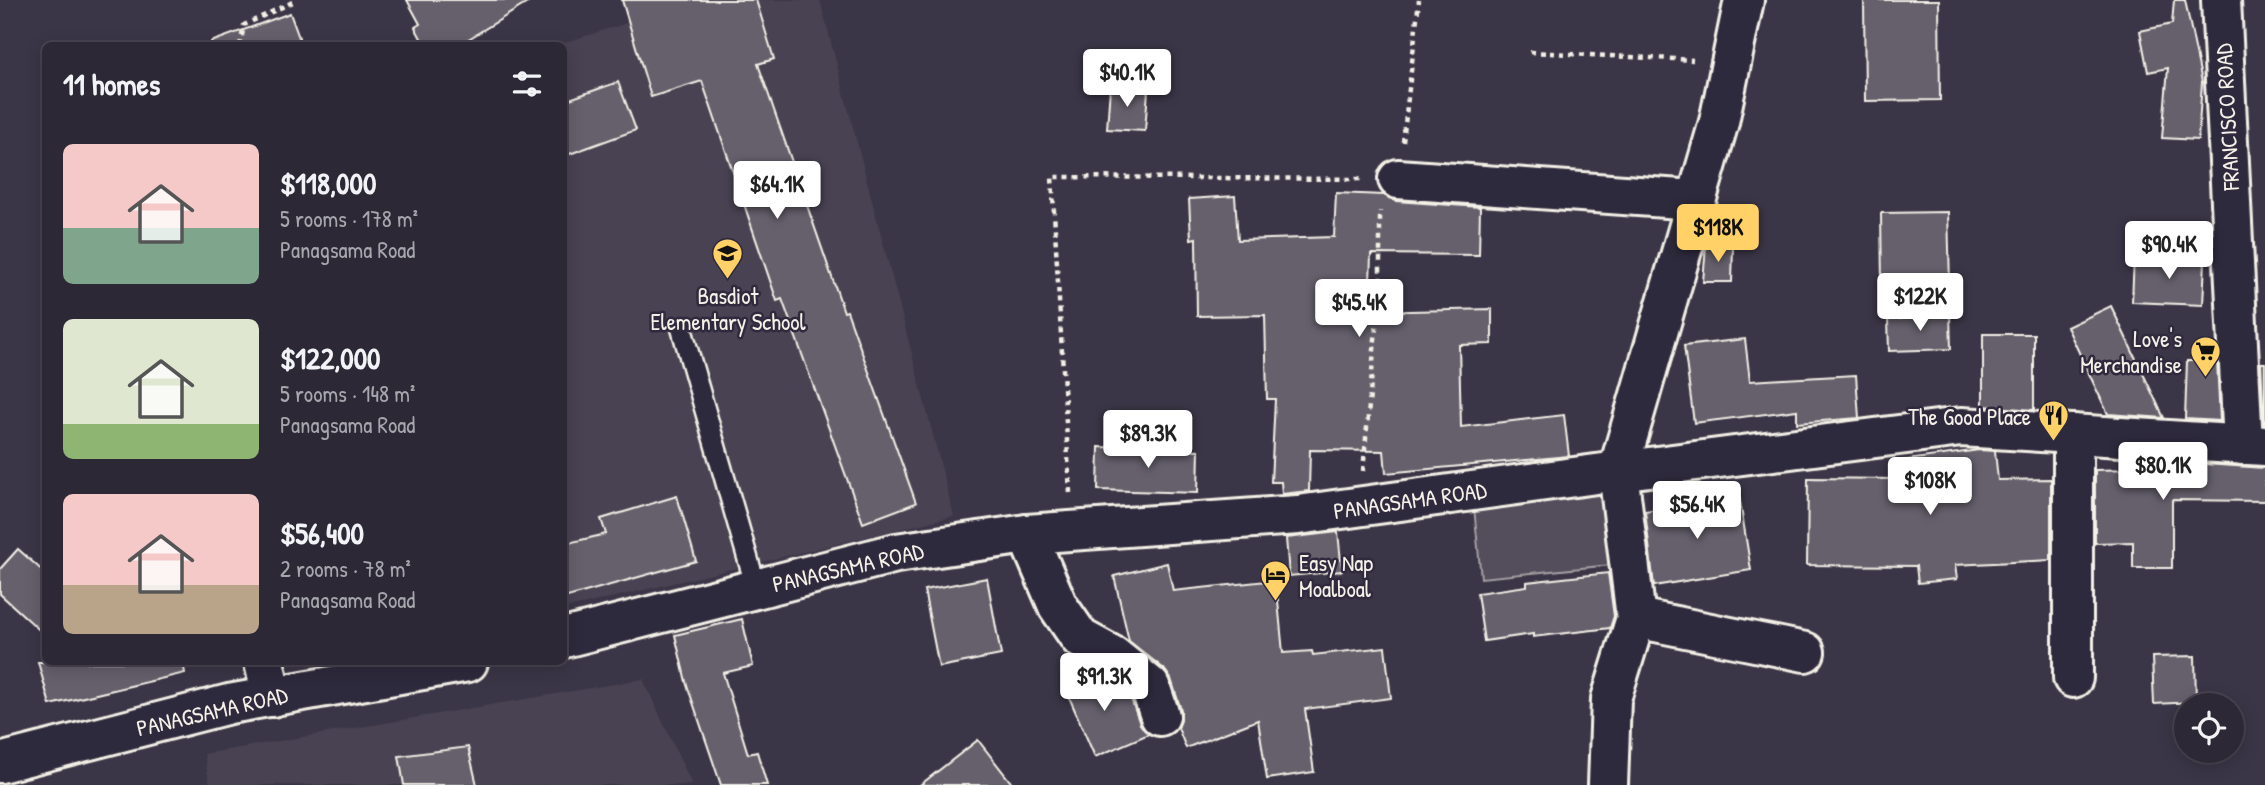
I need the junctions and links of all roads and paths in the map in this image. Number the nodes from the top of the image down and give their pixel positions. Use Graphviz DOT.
graph roads {
  1 [pos="297,0"];
  2 [pos="1419,0"];
  3 [pos="1745,0"];
  4 [pos="2221,0"];
  5 [pos="241,42"];
  6 [pos="1530,52"];
  7 [pos="1731,61"];
  8 [pos="1390,179"];
  9 [pos="1695,200"];
  10 [pos="682,330"];
  11 [pos="2073,434"];
  12 [pos="2254,445"];
  13 [pos="1618,471"];
  14 [pos="1360,506"];
  15 [pos="1072,531"];
  16 [pos="1027,534"];
  17 [pos="756,587"];
  18 [pos="1636,618"];
  19 [pos="567,638"];
  20 [pos="1805,652"];
  21 [pos="433,665"];
  22 [pos="2073,678"];
  23 [pos="268,679"];
  24 [pos="1160,716"];
  25 [pos="0,763"];
  26 [pos="1608,785"];
  1 -- 5 [label="path"];
  2 -- 8 [label="path"];
  3 -- 7 [label="street"];
  4 -- 12 [label="street, FRANCISCO ROAD"];
  6 -- 7 [label="path"];
  7 -- 9 [label="street"];
  8 -- 9 [label="street"];
  8 -- 14 [label="path"];
  8 -- 15 [label="path"];
  9 -- 13 [label="street"];
  10 -- 17 [label="lane"];
  11 -- 12 [label="street, PANAGSAMA ROAD"];
  11 -- 13 [label="street, PANAGSAMA ROAD"];
  11 -- 22 [label="street"];
  13 -- 14 [label="street, PANAGSAMA ROAD"];
  13 -- 18 [label="street"];
  14 -- 15 [label="street, PANAGSAMA ROAD"];
  15 -- 16 [label="street, PANAGSAMA ROAD"];
  16 -- 17 [label="street, PANAGSAMA ROAD"];
  16 -- 24 [label="street"];
  17 -- 19 [label="street, PANAGSAMA ROAD"];
  18 -- 20 [label="street"];
  18 -- 26 [label="street"];
  21 -- 23 [label="street, PANAGSAMA ROAD"];
  23 -- 25 [label="street, PANAGSAMA ROAD"];
}
